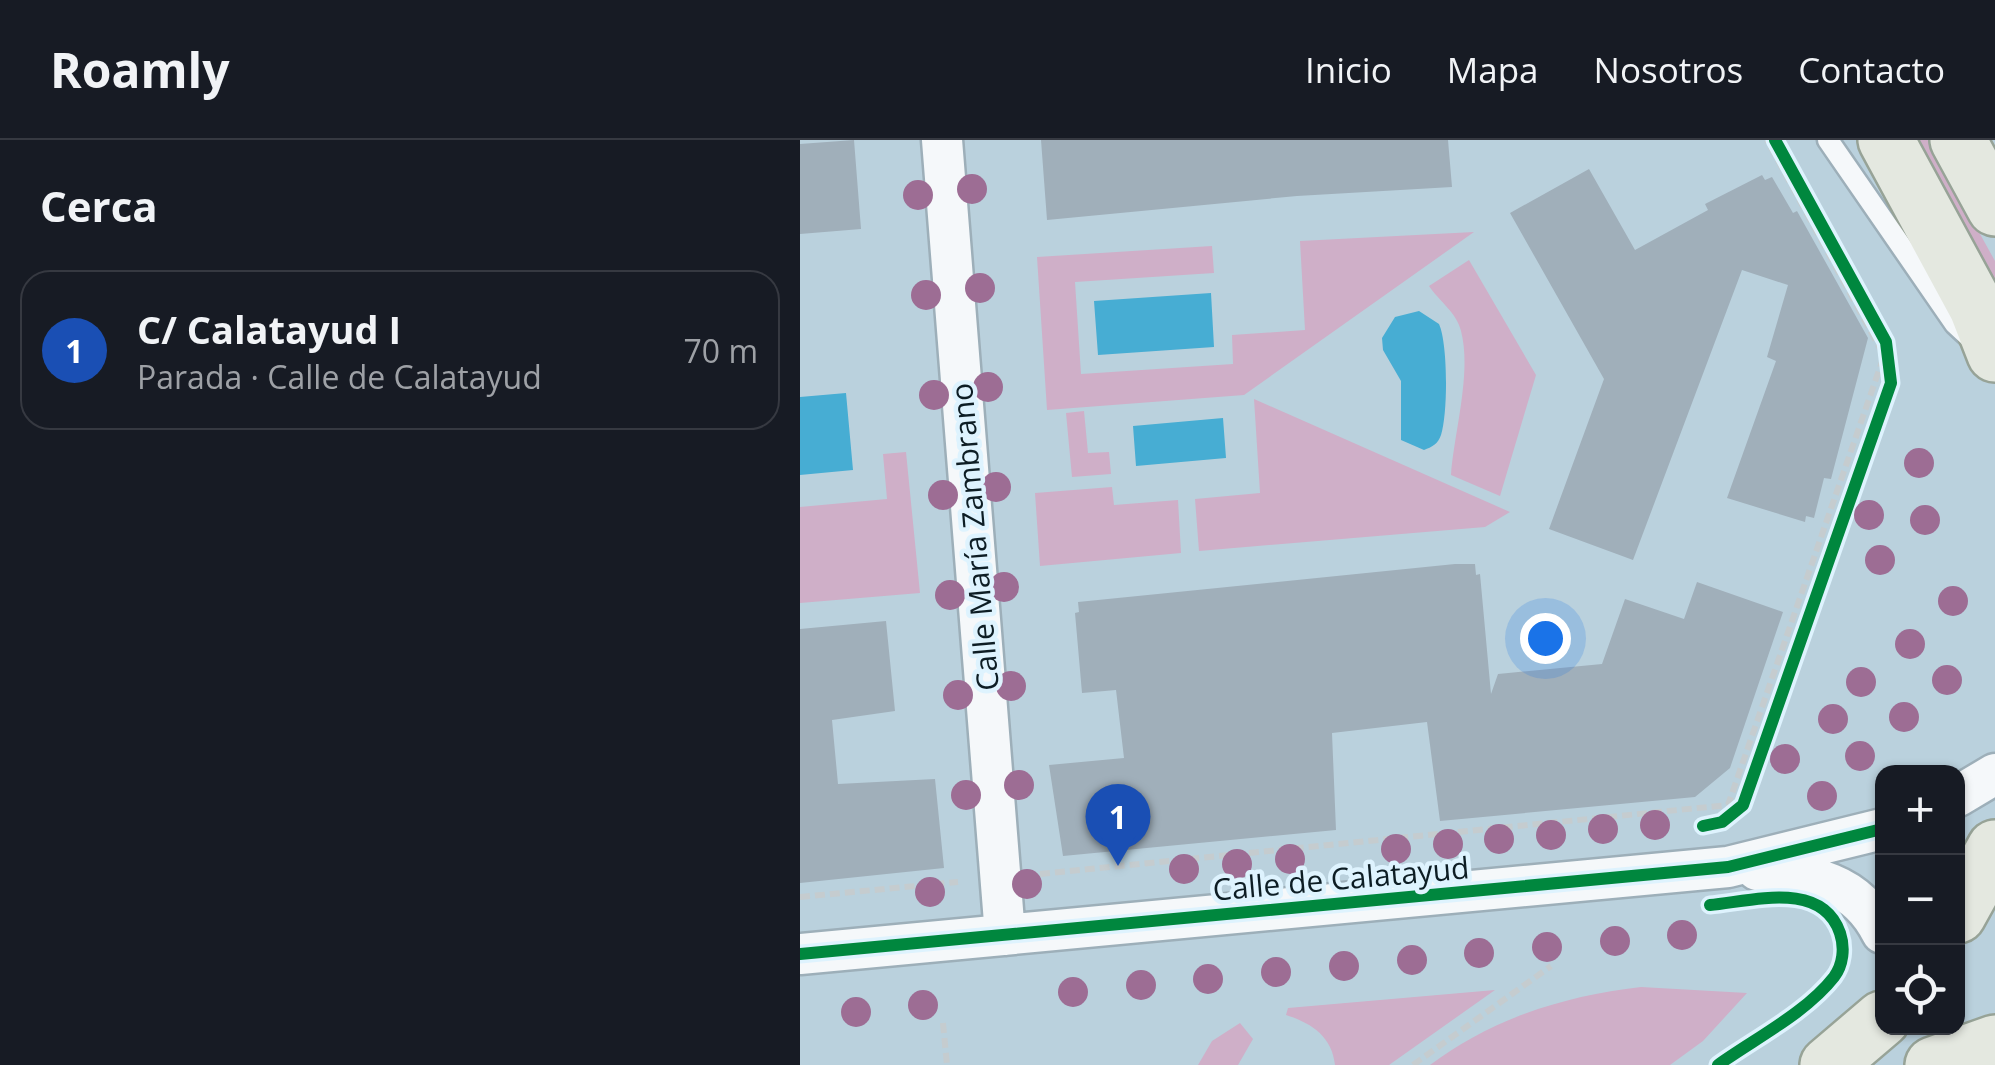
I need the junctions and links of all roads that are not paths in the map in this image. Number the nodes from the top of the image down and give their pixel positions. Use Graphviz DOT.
graph roads {
  1 [pos="942,140"];
  2 [pos="1828,140"];
  3 [pos="1886,140"];
  4 [pos="1958,140"];
  5 [pos="1995,208"];
  6 [pos="1995,354"];
  7 [pos="1995,362"];
  8 [pos="1995,774"];
  9 [pos="1965,792"];
  10 [pos="1875,832"];
  11 [pos="1995,848"];
  12 [pos="1728,867"];
  13 [pos="1965,902"];
  14 [pos="1875,922"];
  15 [pos="1005,935"];
  16 [pos="800,954"];
  17 [pos="1875,1024"];
  18 [pos="1995,1043"];
  19 [pos="1828,1065"];
  20 [pos="1933,1065"];
  1 -- 15 [label="street, Calle María Zambrano"];
  2 -- 7 [label="lane"];
  3 -- 6 [label="main road"];
  4 -- 5 [label="main road"];
  8 -- 9 [label="street"];
  10 -- 12 [label="street, Calle de Calatayud"];
  11 -- 13 [label="main road"];
  12 -- 14 [label="street, Calle de Calatayud"];
  12 -- 15 [label="street, Calle de Calatayud"];
  15 -- 16 [label="street, Calle de Calatayud"];
  17 -- 19 [label="main road"];
  18 -- 20 [label="main road"];
}
